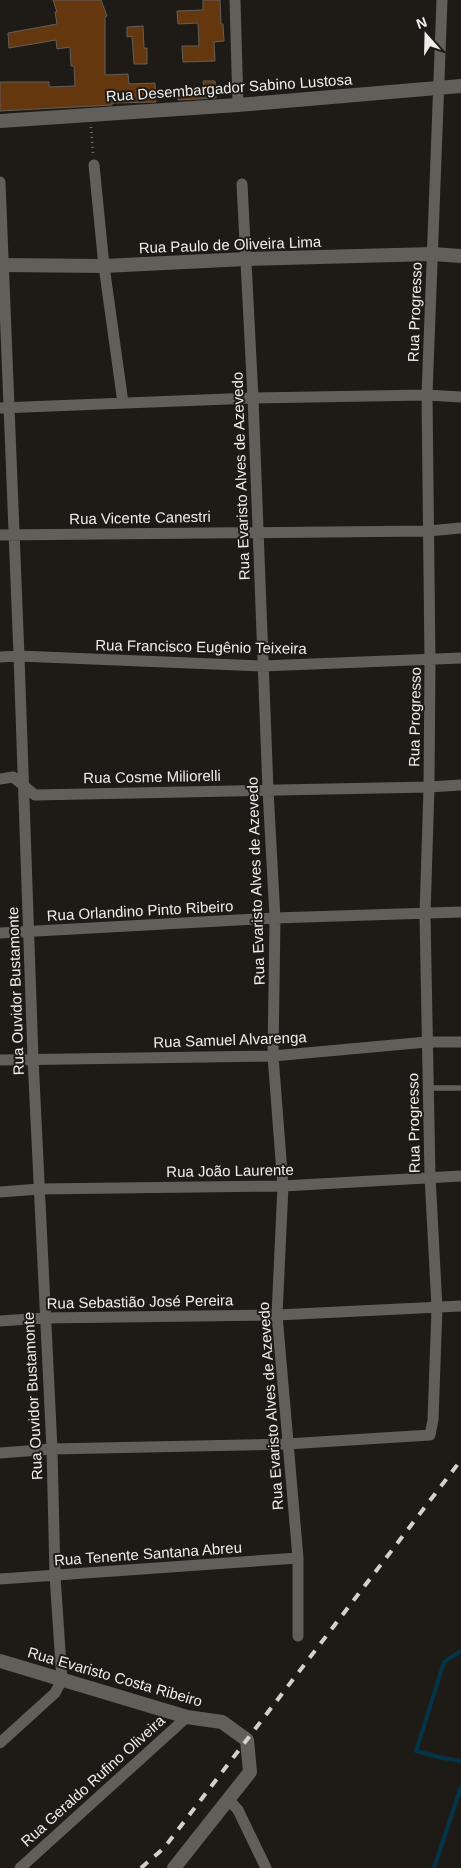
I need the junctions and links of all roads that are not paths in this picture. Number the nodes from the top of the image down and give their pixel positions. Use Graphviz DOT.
graph roads {
  1 [pos="234,0"];
  2 [pos="442,0"];
  3 [pos="461,86"];
  4 [pos="439,87"];
  5 [pos="238,105"];
  6 [pos="0,121"];
  7 [pos="94,165"];
  8 [pos="0,182"];
  9 [pos="242,184"];
  10 [pos="433,254"];
  11 [pos="461,256"];
  12 [pos="246,259"];
  13 [pos="2,265"];
  14 [pos="104,266"];
  15 [pos="427,394"];
  16 [pos="461,397"];
  17 [pos="253,398"];
  18 [pos="123,403"];
  19 [pos="5,407"];
  20 [pos="461,528"];
  21 [pos="428,531"];
  22 [pos="258,532"];
  23 [pos="14,534"];
  24 [pos="0,535"];
  25 [pos="20,656"];
  26 [pos="0,657"];
  27 [pos="461,658"];
  28 [pos="430,660"];
  29 [pos="263,666"];
  30 [pos="0,779"];
  31 [pos="23,785"];
  32 [pos="461,785"];
  33 [pos="429,787"];
  34 [pos="268,790"];
  35 [pos="461,912"];
  36 [pos="424,915"];
  37 [pos="275,918"];
  38 [pos="30,932"];
  39 [pos="0,933"];
  40 [pos="427,1042"];
  41 [pos="461,1042"];
  42 [pos="274,1056"];
  43 [pos="33,1058"];
  44 [pos="0,1060"];
  45 [pos="428,1088"];
  46 [pos="461,1088"];
  47 [pos="430,1176"];
  48 [pos="461,1176"];
  49 [pos="283,1186"];
  50 [pos="39,1189"];
  51 [pos="0,1192"];
  52 [pos="461,1306"];
  53 [pos="437,1308"];
  54 [pos="277,1315"];
  55 [pos="44,1318"];
  56 [pos="0,1321"];
  57 [pos="287,1444"];
  58 [pos="52,1449"];
  59 [pos="0,1453"];
  60 [pos="298,1558"];
  61 [pos="55,1576"];
  62 [pos="0,1579"];
  63 [pos="298,1636"];
  64 [pos="0,1661"];
  65 [pos="62,1680"];
  66 [pos="187,1717"];
  67 [pos="0,1743"];
  68 [pos="229,1800"];
  69 [pos="20,1868"];
  70 [pos="174,1868"];
  71 [pos="266,1868"];
  1 -- 5 [label="street"];
  2 -- 4 [label="street, Rua Progresso"];
  3 -- 4 [label="street, Rua Desembargador Sabino Lustosa"];
  4 -- 5 [label="street, Rua Desembargador Sabino Lustosa"];
  4 -- 10 [label="street, Rua Progresso"];
  5 -- 6 [label="street, Rua Desembargador Sabino Lustosa"];
  7 -- 14 [label="street"];
  8 -- 13 [label="street, Rua Ouvidor Bustamonte"];
  9 -- 12 [label="street, Rua Evaristo Alves de Azevedo"];
  10 -- 11 [label="street, Rua Paulo de Oliveira Lima"];
  10 -- 12 [label="street, Rua Paulo de Oliveira Lima"];
  10 -- 15 [label="street, Rua Progresso"];
  12 -- 14 [label="street, Rua Paulo de Oliveira Lima"];
  12 -- 17 [label="street, Rua Evaristo Alves de Azevedo"];
  13 -- 14 [label="street, Rua Paulo de Oliveira Lima"];
  13 -- 19 [label="street, Rua Ouvidor Bustamonte"];
  14 -- 18 [label="street"];
  15 -- 16 [label="street"];
  15 -- 17 [label="street"];
  15 -- 21 [label="street, Rua Progresso"];
  17 -- 18 [label="street"];
  17 -- 22 [label="street, Rua Evaristo Alves de Azevedo"];
  18 -- 19 [label="street"];
  19 -- 23 [label="street, Rua Ouvidor Bustamonte"];
  20 -- 21 [label="street, Rua Vicente Canestri"];
  21 -- 22 [label="street, Rua Vicente Canestri"];
  21 -- 28 [label="street, Rua Progresso"];
  22 -- 23 [label="street, Rua Vicente Canestri"];
  22 -- 29 [label="street, Rua Evaristo Alves de Azevedo"];
  23 -- 24 [label="street, Rua Vicente Canestri"];
  23 -- 25 [label="street, Rua Ouvidor Bustamonte"];
  25 -- 26 [label="street, Rua Francisco Eugênio Teixeira"];
  25 -- 29 [label="street, Rua Francisco Eugênio Teixeira"];
  25 -- 31 [label="street, Rua Ouvidor Bustamonte"];
  27 -- 28 [label="street, Rua Francisco Eugênio Teixeira"];
  28 -- 29 [label="street, Rua Francisco Eugênio Teixeira"];
  28 -- 33 [label="street, Rua Progresso"];
  29 -- 34 [label="street, Rua Evaristo Alves de Azevedo"];
  30 -- 31 [label="street, Rua Cosme Miliorelli"];
  31 -- 34 [label="street, Rua Cosme Miliorelli"];
  31 -- 38 [label="street, Rua Ouvidor Bustamonte"];
  32 -- 33 [label="street, Rua Cosme Miliorelli"];
  33 -- 34 [label="street, Rua Cosme Miliorelli"];
  33 -- 36 [label="street, Rua Progresso"];
  34 -- 37 [label="street, Rua Evaristo Alves de Azevedo"];
  35 -- 36 [label="street, Rua Orlandino Pinto Ribeiro"];
  36 -- 37 [label="street, Rua Orlandino Pinto Ribeiro"];
  36 -- 40 [label="street, Rua Progresso"];
  37 -- 38 [label="street, Rua Orlandino Pinto Ribeiro"];
  37 -- 42 [label="street, Rua Evaristo Alves de Azevedo"];
  38 -- 39 [label="street, Rua Orlandino Pinto Ribeiro"];
  38 -- 43 [label="street, Rua Ouvidor Bustamonte"];
  40 -- 41 [label="street, Rua Samuel Alvarenga"];
  40 -- 42 [label="street, Rua Samuel Alvarenga"];
  40 -- 45 [label="street, Rua Progresso"];
  42 -- 43 [label="street, Rua Samuel Alvarenga"];
  42 -- 49 [label="street, Rua Evaristo Alves de Azevedo"];
  43 -- 44 [label="street, Rua Samuel Alvarenga"];
  43 -- 50 [label="street, Rua Ouvidor Bustamonte"];
  45 -- 46 [label="lane"];
  45 -- 47 [label="street, Rua Progresso"];
  47 -- 48 [label="street, Rua João Laurente"];
  47 -- 49 [label="street, Rua João Laurente"];
  47 -- 53 [label="street, Rua Progresso"];
  49 -- 50 [label="street, Rua João Laurente"];
  49 -- 54 [label="street, Rua Evaristo Alves de Azevedo"];
  50 -- 51 [label="street, Rua João Laurente"];
  50 -- 55 [label="street, Rua Ouvidor Bustamonte"];
  52 -- 53 [label="street, Rua Sebastião José Pereira"];
  53 -- 54 [label="street, Rua Sebastião José Pereira"];
  53 -- 57 [label="street, Rua Progresso"];
  54 -- 55 [label="street, Rua Sebastião José Pereira"];
  54 -- 57 [label="street, Rua Evaristo Alves de Azevedo"];
  55 -- 56 [label="street, Rua Sebastião José Pereira"];
  55 -- 58 [label="street, Rua Ouvidor Bustamonte"];
  57 -- 58 [label="street"];
  57 -- 60 [label="street, Rua Evaristo Alves de Azevedo"];
  58 -- 59 [label="street"];
  58 -- 61 [label="street, Rua Ouvidor Bustamonte"];
  60 -- 61 [label="street, Rua Tenente Santana Abreu"];
  60 -- 63 [label="street, Rua Evaristo Alves de Azevedo"];
  61 -- 62 [label="street, Rua Tenente Santana Abreu"];
  61 -- 65 [label="street, Rua Ouvidor Bustamonte"];
  64 -- 65 [label="street, Rua Evaristo Costa Ribeiro"];
  65 -- 66 [label="street, Rua Evaristo Costa Ribeiro"];
  65 -- 67 [label="street"];
  66 -- 68 [label="street, Rua Evaristo Costa Ribeiro"];
  66 -- 69 [label="street, Rua Geraldo Rufino Oliveira"];
  68 -- 70 [label="street"];
  68 -- 71 [label="street"];
}
